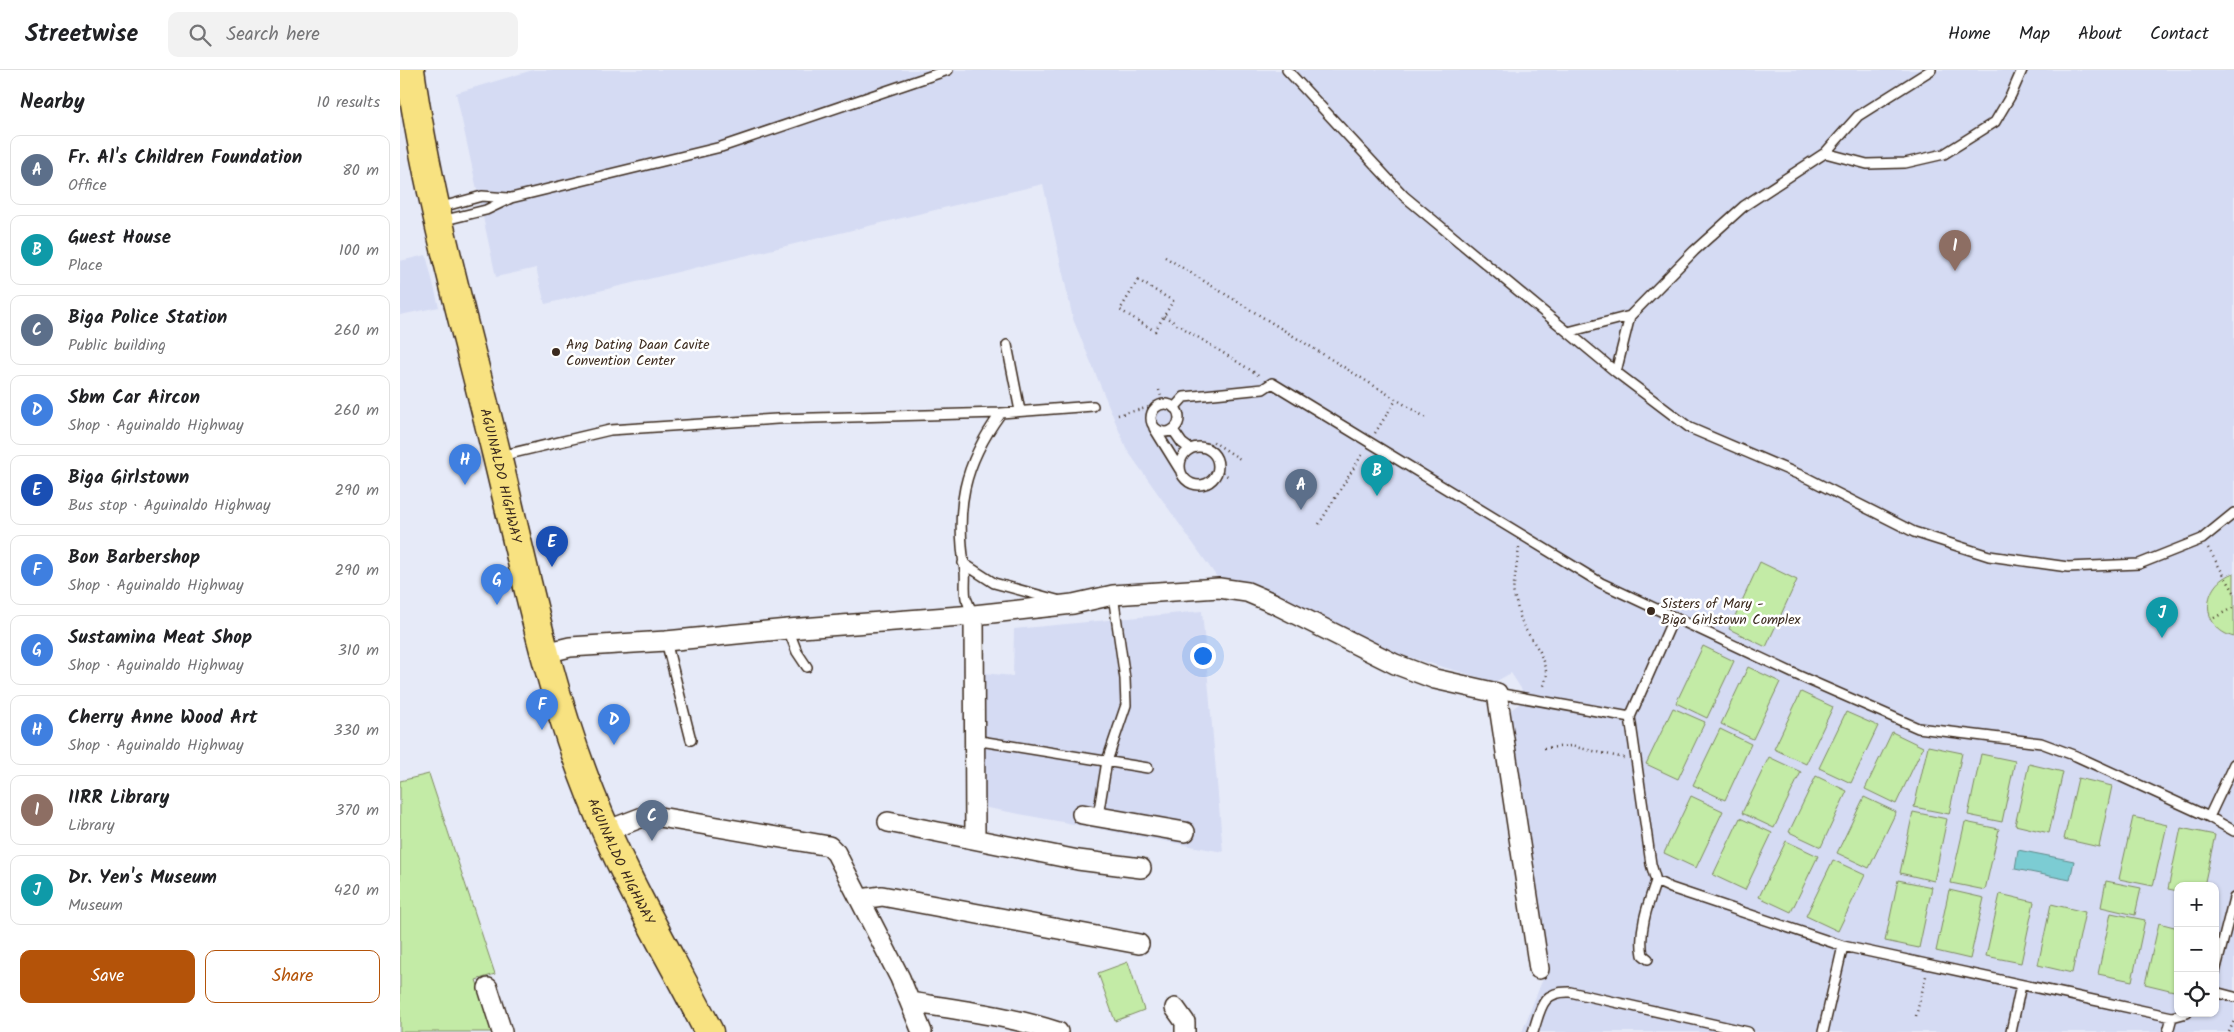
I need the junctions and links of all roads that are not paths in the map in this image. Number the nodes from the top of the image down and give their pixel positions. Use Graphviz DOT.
graph roads {
  1 [pos="410,70"];
  2 [pos="948,70"];
  3 [pos="1287,70"];
  4 [pos="1931,70"];
  5 [pos="2022,70"];
  6 [pos="1825,153"];
  7 [pos="511,198"];
  8 [pos="437,215"];
  9 [pos="1630,316"];
  10 [pos="1568,332"];
  11 [pos="1007,345"];
  12 [pos="1616,372"];
  13 [pos="1093,406"];
  14 [pos="1174,408"];
  15 [pos="1020,411"];
  16 [pos="1001,413"];
  17 [pos="1154,428"];
  18 [pos="1174,430"];
  19 [pos="1190,449"];
  20 [pos="497,456"];
  21 [pos="1180,471"];
  22 [pos="2234,513"];
  23 [pos="963,563"];
  24 [pos="1113,595"];
  25 [pos="1073,604"];
  26 [pos="974,615"];
  27 [pos="1674,617"];
  28 [pos="788,629"];
  29 [pos="666,641"];
  30 [pos="545,653"];
  31 [pos="807,667"];
  32 [pos="1497,693"];
  33 [pos="1630,717"];
  34 [pos="691,740"];
  35 [pos="974,740"];
  36 [pos="1107,761"];
  37 [pos="2234,764"];
  38 [pos="1148,768"];
  39 [pos="1090,815"];
  40 [pos="2209,817"];
  41 [pos="888,822"];
  42 [pos="606,831"];
  43 [pos="2234,831"];
  44 [pos="1186,832"];
  45 [pos="974,837"];
  46 [pos="1140,868"];
  47 [pos="1656,881"];
  48 [pos="2234,898"];
  49 [pos="861,899"];
  50 [pos="1139,944"];
  51 [pos="1843,946"];
  52 [pos="2219,956"];
  53 [pos="1648,959"];
  54 [pos="1539,969"];
  55 [pos="2021,985"];
  56 [pos="488,988"];
  57 [pos="2219,993"];
  58 [pos="2234,997"];
  59 [pos="910,1002"];
  60 [pos="1174,1008"];
  61 [pos="2172,1017"];
  62 [pos="502,1032"];
  63 [pos="709,1032"];
  64 [pos="922,1032"];
  65 [pos="1058,1032"];
  66 [pos="1185,1032"];
  67 [pos="1533,1032"];
  68 [pos="1748,1032"];
  69 [pos="1823,1032"];
  70 [pos="2011,1032"];
  71 [pos="2168,1032"];
  1 -- 8 [label="main road, AGUINALDO HIGHWAY"];
  2 -- 7 [label="lane"];
  3 -- 10 [label="lane"];
  4 -- 6 [label="lane"];
  5 -- 6 [label="lane"];
  6 -- 9 [label="lane"];
  7 -- 8 [label="lane"];
  7 -- 8 [label="lane"];
  8 -- 20 [label="main road, AGUINALDO HIGHWAY"];
  9 -- 10 [label="lane"];
  9 -- 12 [label="lane"];
  10 -- 12 [label="lane"];
  11 -- 15 [label="lane"];
  12 -- 22 [label="lane"];
  13 -- 15 [label="lane"];
  14 -- 17 [label="lane"];
  14 -- 18 [label="lane"];
  14 -- 27 [label="lane"];
  15 -- 16 [label="lane"];
  16 -- 20 [label="lane"];
  16 -- 23 [label="lane"];
  17 -- 18 [label="lane"];
  17 -- 21 [label="lane"];
  18 -- 19 [label="lane"];
  19 -- 21 [label="lane"];
  19 -- 21 [label="lane"];
  20 -- 30 [label="main road, AGUINALDO HIGHWAY"];
  23 -- 25 [label="lane"];
  23 -- 26 [label="lane"];
  24 -- 25 [label="street"];
  24 -- 32 [label="street"];
  24 -- 36 [label="lane"];
  25 -- 26 [label="street"];
  26 -- 28 [label="street"];
  26 -- 35 [label="street"];
  27 -- 33 [label="lane"];
  27 -- 40 [label="lane"];
  28 -- 29 [label="street"];
  28 -- 31 [label="lane"];
  29 -- 30 [label="street"];
  29 -- 34 [label="lane"];
  30 -- 42 [label="main road, AGUINALDO HIGHWAY"];
  32 -- 33 [label="lane"];
  32 -- 54 [label="street"];
  33 -- 47 [label="lane"];
  35 -- 36 [label="lane"];
  35 -- 45 [label="street"];
  36 -- 38 [label="lane"];
  36 -- 39 [label="lane"];
  37 -- 40 [label="lane"];
  39 -- 44 [label="street"];
  40 -- 43 [label="lane"];
  41 -- 45 [label="street"];
  42 -- 49 [label="street"];
  42 -- 63 [label="main road, AGUINALDO HIGHWAY"];
  45 -- 46 [label="street"];
  47 -- 51 [label="lane"];
  47 -- 53 [label="lane"];
  48 -- 52 [label="lane"];
  49 -- 50 [label="street"];
  49 -- 59 [label="street"];
  51 -- 55 [label="lane"];
  51 -- 69 [label="lane"];
  55 -- 61 [label="lane"];
  55 -- 70 [label="lane"];
  56 -- 62 [label="street"];
  57 -- 58 [label="lane"];
  59 -- 64 [label="street"];
  59 -- 65 [label="street"];
  60 -- 66 [label="street"];
  61 -- 71 [label="lane"];
  67 -- 68 [label="lane"];
}
